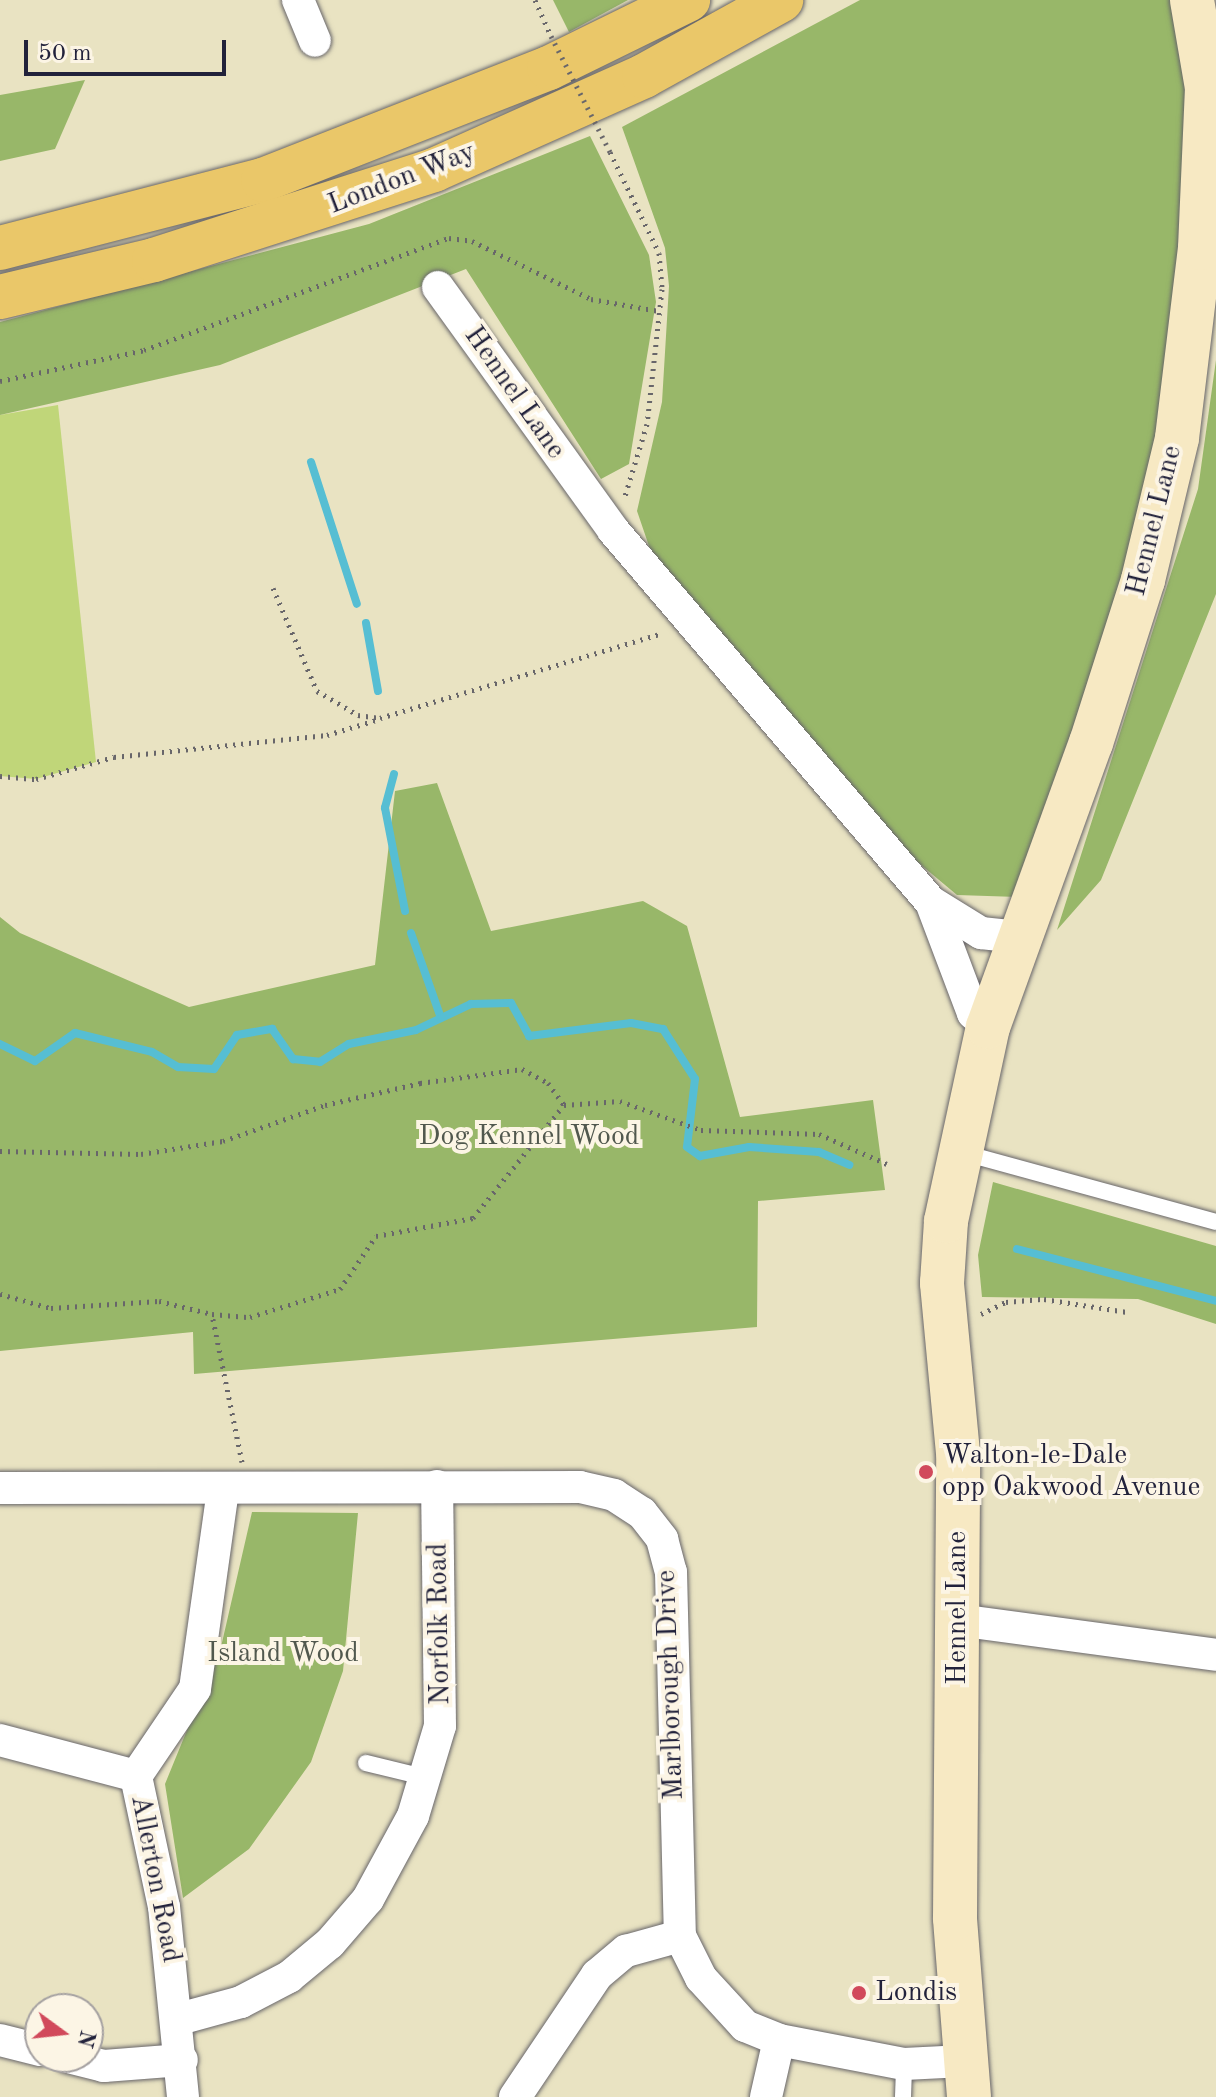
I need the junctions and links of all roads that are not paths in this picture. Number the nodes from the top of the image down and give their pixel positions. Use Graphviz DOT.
graph roads {
  1 [pos="298,0"];
  2 [pos="688,0"];
  3 [pos="781,0"];
  4 [pos="1192,0"];
  5 [pos="315,41"];
  6 [pos="1212,75"];
  7 [pos="0,248"];
  8 [pos="438,287"];
  9 [pos="0,297"];
  10 [pos="931,902"];
  11 [pos="1019,937"];
  12 [pos="988,1027"];
  13 [pos="959,1151"];
  14 [pos="1216,1222"];
  15 [pos="437,1486"];
  16 [pos="0,1488"];
  17 [pos="223,1490"];
  18 [pos="958,1620"];
  19 [pos="1216,1655"];
  20 [pos="0,1740"];
  21 [pos="366,1763"];
  22 [pos="136,1776"];
  23 [pos="428,1778"];
  24 [pos="680,1936"];
  25 [pos="179,2019"];
  26 [pos="0,2040"];
  27 [pos="779,2040"];
  28 [pos="24,2046"];
  29 [pos="182,2060"];
  30 [pos="904,2064"];
  31 [pos="104,2066"];
  32 [pos="966,2079"];
  33 [pos="183,2097"];
  34 [pos="515,2097"];
  35 [pos="766,2097"];
  36 [pos="903,2097"];
  1 -- 5 [label="street"];
  2 -- 7 [label="highway, London Way"];
  3 -- 9 [label="highway, London Way"];
  4 -- 6 [label="main road, Hennel Lane"];
  6 -- 11 [label="main road, Hennel Lane"];
  8 -- 10 [label="street, Hennel Lane"];
  10 -- 11 [label="street, Hennel Lane"];
  10 -- 12 [label="street, Hennel Lane"];
  11 -- 12 [label="main road, Hennel Lane"];
  12 -- 13 [label="main road, Hennel Lane"];
  13 -- 14 [label="lane"];
  13 -- 18 [label="main road, Hennel Lane"];
  15 -- 17 [label="street, Marlborough Drive"];
  15 -- 23 [label="street, Norfolk Road"];
  15 -- 24 [label="street, Marlborough Drive"];
  16 -- 17 [label="street, Marlborough Drive"];
  17 -- 22 [label="street, Allerton Road"];
  18 -- 19 [label="street"];
  18 -- 32 [label="main road, Hennel Lane"];
  20 -- 22 [label="street"];
  21 -- 23 [label="lane"];
  22 -- 25 [label="street, Allerton Road"];
  23 -- 25 [label="street, Norfolk Road"];
  24 -- 27 [label="street, Marlborough Drive"];
  24 -- 34 [label="street"];
  25 -- 29 [label="street, Allerton Road"];
  26 -- 28 [label="street"];
  27 -- 30 [label="street, Marlborough Drive"];
  27 -- 35 [label="street"];
  29 -- 31 [label="street"];
  29 -- 33 [label="street, Allerton Road"];
  30 -- 32 [label="street, Marlborough Drive"];
  30 -- 36 [label="lane"];
}
